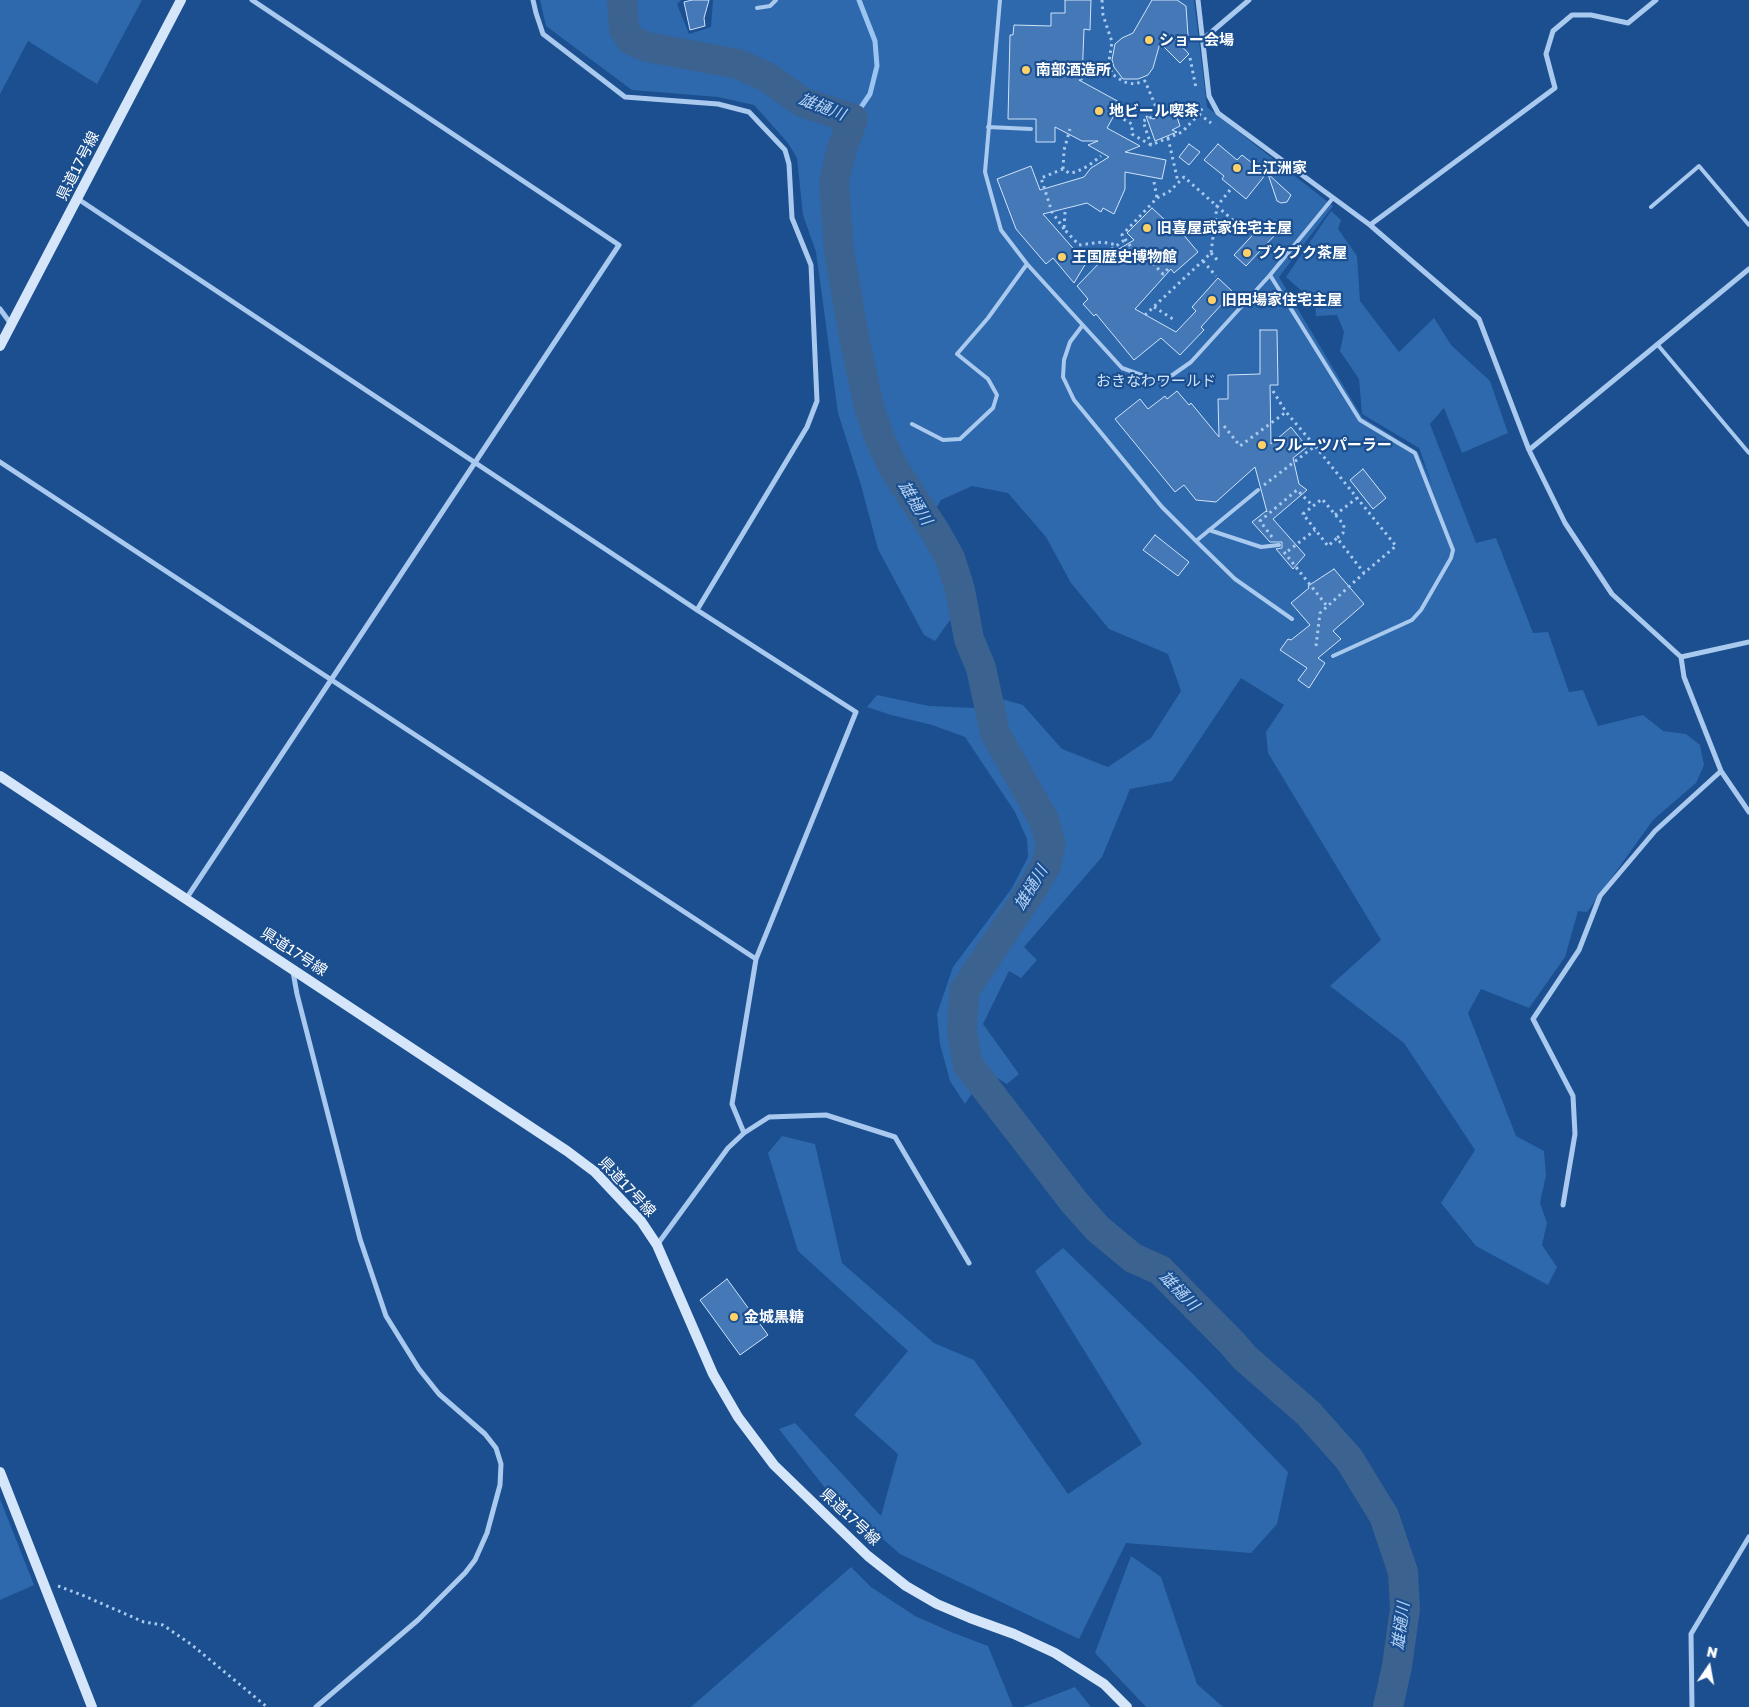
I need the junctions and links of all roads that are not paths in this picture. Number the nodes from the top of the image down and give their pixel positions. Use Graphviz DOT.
graph roads {
  1 [pos="180,0"];
  2 [pos="252,0"];
  3 [pos="533,0"];
  4 [pos="776,0"];
  5 [pos="1000,0"];
  6 [pos="1198,0"];
  7 [pos="1249,0"];
  8 [pos="1656,0"];
  9 [pos="757,8"];
  10 [pos="1202,40"];
  11 [pos="988,127"];
  12 [pos="1031,129"];
  13 [pos="1334,198"];
  14 [pos="78,199"];
  15 [pos="1651,207"];
  16 [pos="1370,225"];
  17 [pos="1749,225"];
  18 [pos="1027,264"];
  19 [pos="1749,269"];
  20 [pos="1270,275"];
  21 [pos="0,309"];
  22 [pos="11,324"];
  23 [pos="1082,326"];
  24 [pos="1657,344"];
  25 [pos="0,346"];
  26 [pos="912,424"];
  27 [pos="1529,450"];
  28 [pos="1749,453"];
  29 [pos="0,462"];
  30 [pos="475,462"];
  31 [pos="1258,490"];
  32 [pos="1209,530"];
  33 [pos="1196,541"];
  34 [pos="1279,545"];
  35 [pos="697,610"];
  36 [pos="1292,620"];
  37 [pos="1749,642"];
  38 [pos="1333,656"];
  39 [pos="1682,657"];
  40 [pos="331,681"];
  41 [pos="1722,771"];
  42 [pos="0,776"];
  43 [pos="1749,812"];
  44 [pos="185,899"];
  45 [pos="756,959"];
  46 [pos="293,969"];
  47 [pos="744,1133"];
  48 [pos="1563,1204"];
  49 [pos="657,1245"];
  50 [pos="969,1263"];
  51 [pos="0,1472"];
  52 [pos="1749,1537"];
  53 [pos="92,1707"];
  54 [pos="316,1707"];
  55 [pos="1127,1707"];
  56 [pos="1692,1707"];
  1 -- 14 [label="main road, 県道17号線"];
  2 -- 30 [label="street"];
  3 -- 35 [label="street"];
  4 -- 9 [label="lane"];
  5 -- 11 [label="lane"];
  6 -- 10 [label="street"];
  7 -- 10 [label="street"];
  8 -- 16 [label="street"];
  10 -- 13 [label="street"];
  11 -- 12 [label="lane"];
  11 -- 18 [label="lane"];
  13 -- 16 [label="street"];
  13 -- 20 [label="lane"];
  14 -- 22 [label="main road, 県道17号線"];
  14 -- 30 [label="street"];
  15 -- 17 [label="lane"];
  16 -- 27 [label="street"];
  18 -- 23 [label="lane"];
  18 -- 26 [label="lane"];
  19 -- 24 [label="street"];
  20 -- 23 [label="lane"];
  20 -- 38 [label="lane"];
  21 -- 22 [label="street"];
  22 -- 25 [label="main road, 県道17号線"];
  23 -- 33 [label="lane"];
  24 -- 27 [label="street"];
  24 -- 28 [label="lane"];
  27 -- 39 [label="street"];
  29 -- 40 [label="street"];
  30 -- 35 [label="street"];
  30 -- 40 [label="street"];
  31 -- 32 [label="lane"];
  32 -- 33 [label="lane"];
  32 -- 34 [label="lane"];
  33 -- 36 [label="lane"];
  35 -- 45 [label="street"];
  37 -- 39 [label="street"];
  39 -- 41 [label="street"];
  40 -- 44 [label="street"];
  40 -- 45 [label="street"];
  41 -- 43 [label="street"];
  41 -- 48 [label="street"];
  42 -- 44 [label="main road, 県道17号線"];
  44 -- 46 [label="main road, 県道17号線"];
  45 -- 47 [label="street"];
  46 -- 49 [label="main road, 県道17号線"];
  46 -- 54 [label="street"];
  47 -- 49 [label="street"];
  47 -- 50 [label="street"];
  49 -- 55 [label="main road, 県道17号線"];
  51 -- 53 [label="main road"];
  52 -- 56 [label="street"];
}
